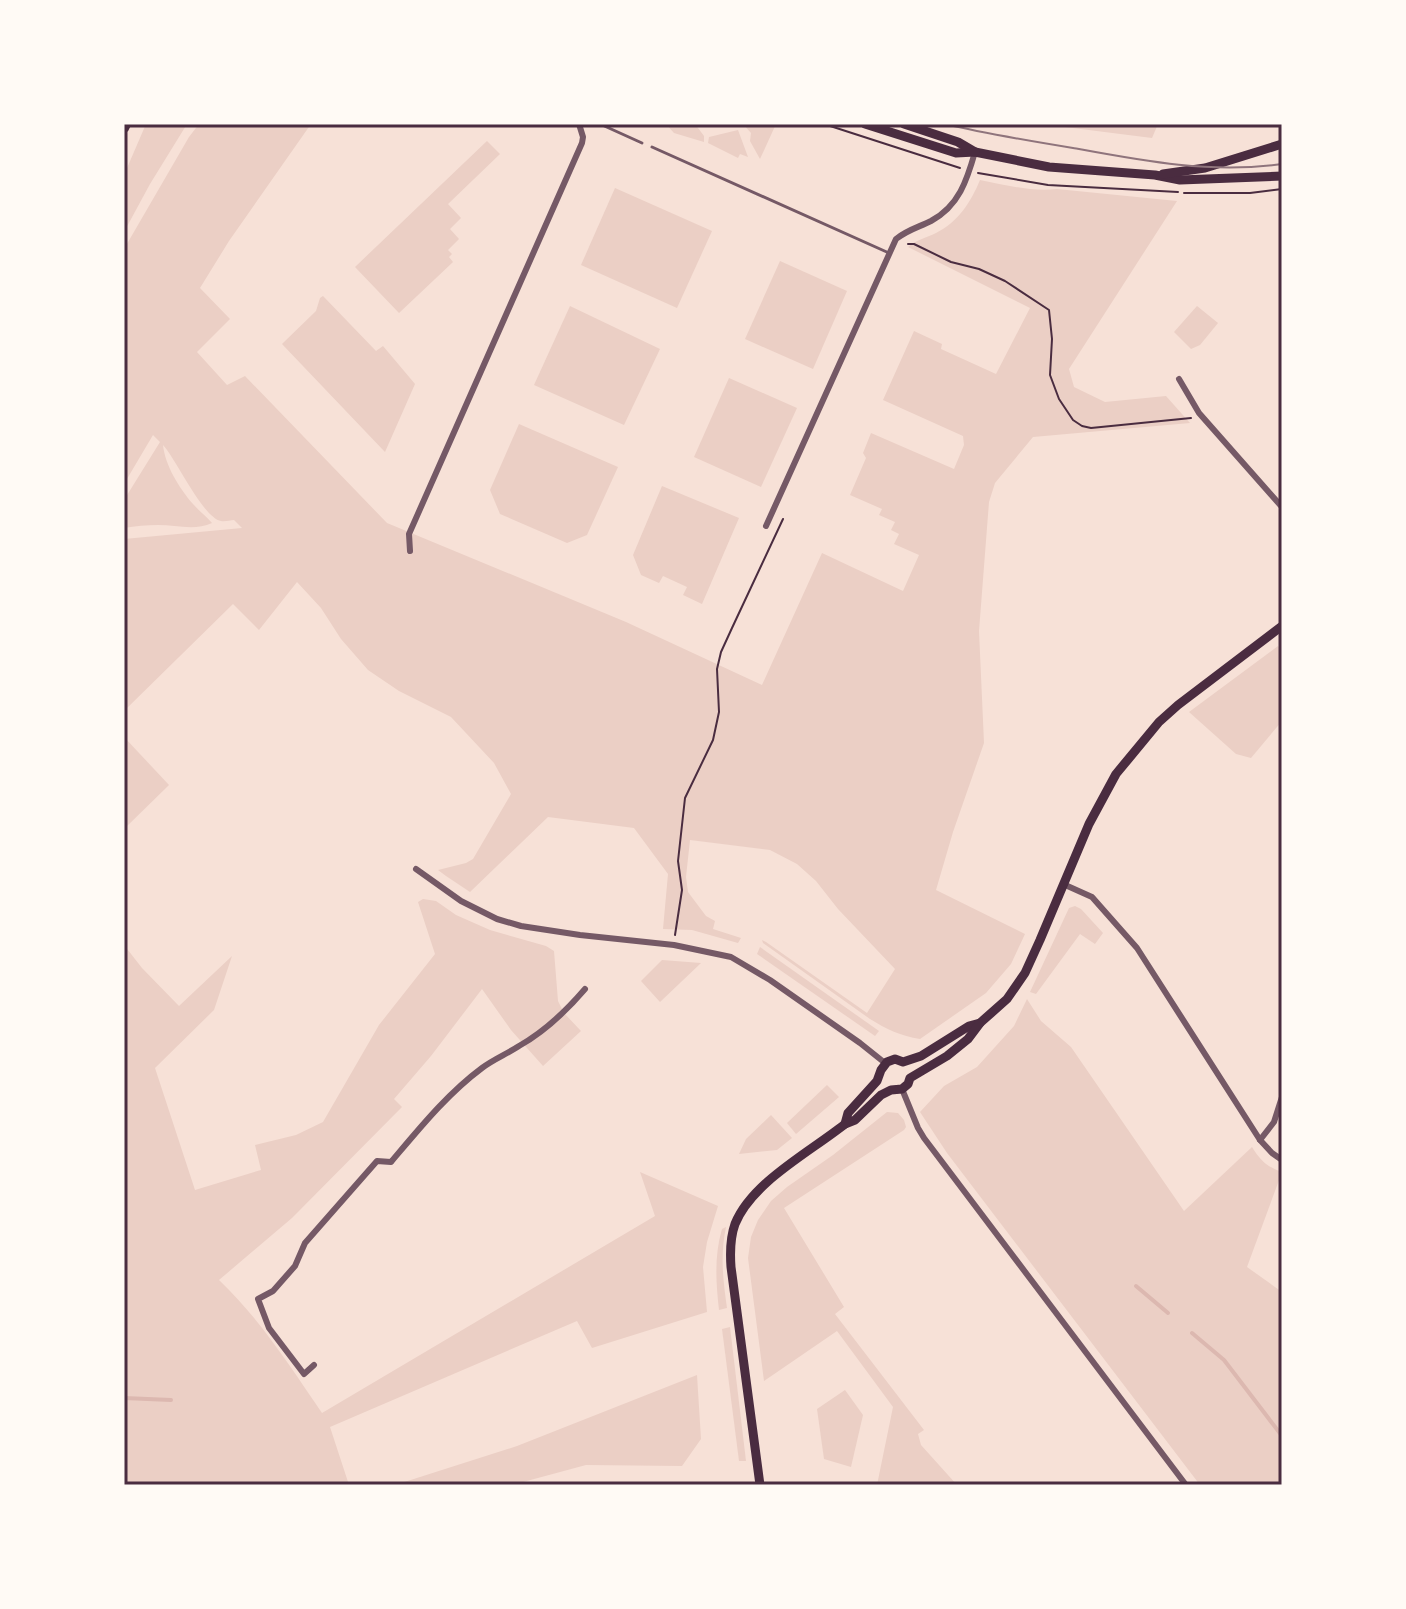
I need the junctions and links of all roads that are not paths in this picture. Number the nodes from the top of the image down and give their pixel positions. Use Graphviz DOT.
graph roads {
  1 [pos="579,124"];
  2 [pos="600,124"];
  3 [pos="865,124"];
  4 [pos="904,124"];
  5 [pos="642,143"];
  6 [pos="1282,144"];
  7 [pos="652,147"];
  8 [pos="975,152"];
  9 [pos="1155,175"];
  10 [pos="1282,176"];
  11 [pos="889,253"];
  12 [pos="1179,379"];
  13 [pos="1282,507"];
  14 [pos="766,526"];
  15 [pos="410,551"];
  16 [pos="1282,626"];
  17 [pos="416,869"];
  18 [pos="1063,884"];
  19 [pos="585,989"];
  20 [pos="980,1023"];
  21 [pos="903,1062"];
  22 [pos="885,1063"];
  23 [pos="880,1076"];
  24 [pos="910,1078"];
  25 [pos="897,1089"];
  26 [pos="1282,1097"];
  27 [pos="845,1124"];
  28 [pos="1260,1140"];
  29 [pos="1282,1160"];
  30 [pos="314,1365"];
  31 [pos="760,1485"];
  32 [pos="1186,1485"];
  1 -- 15 [label="street"];
  2 -- 5 [label="lane"];
  3 -- 8 [label="main road"];
  4 -- 8 [label="main road"];
  6 -- 9 [label="main road"];
  7 -- 11 [label="lane"];
  8 -- 9 [label="main road"];
  8 -- 11 [label="street"];
  9 -- 10 [label="main road"];
  11 -- 14 [label="street"];
  12 -- 13 [label="street"];
  16 -- 18 [label="main road"];
  17 -- 22 [label="street"];
  18 -- 20 [label="main road"];
  18 -- 28 [label="street"];
  19 -- 30 [label="street"];
  20 -- 21 [label="main road"];
  20 -- 24 [label="main road"];
  21 -- 22 [label="main road"];
  21 -- 24 [label="main road"];
  22 -- 23 [label="main road"];
  23 -- 25 [label="main road"];
  23 -- 27 [label="main road"];
  24 -- 25 [label="main road"];
  25 -- 27 [label="main road"];
  25 -- 32 [label="street"];
  26 -- 28 [label="street"];
  27 -- 31 [label="main road"];
  28 -- 29 [label="street"];
}
